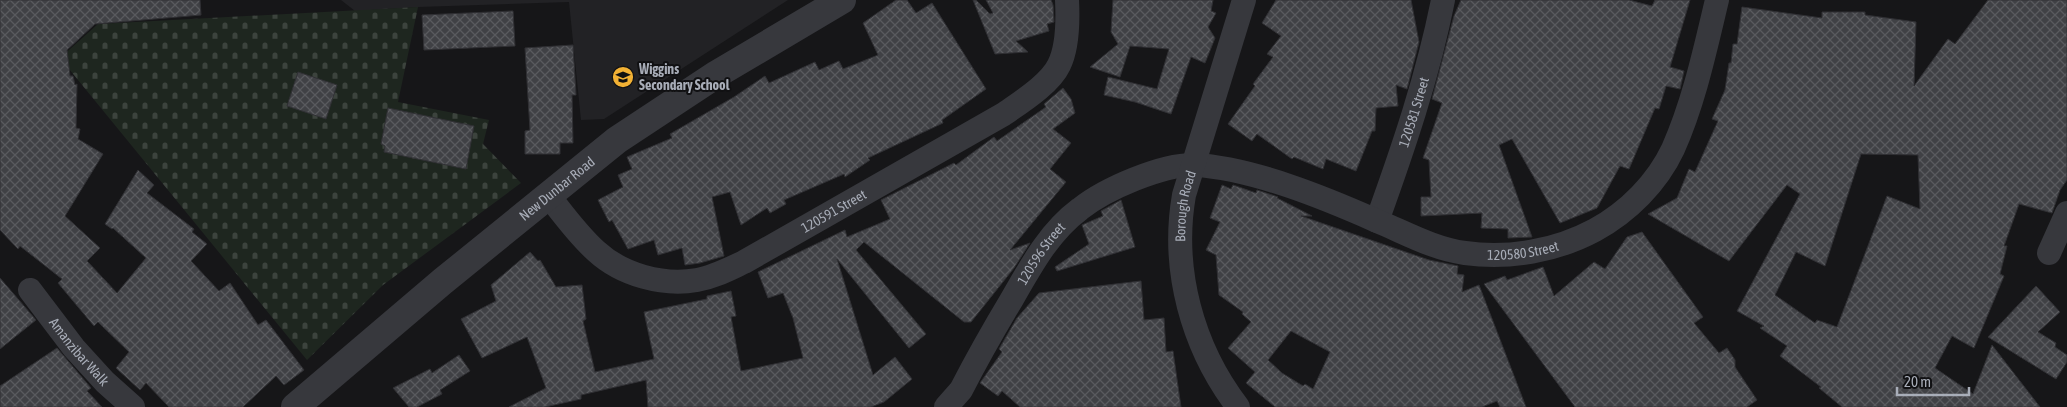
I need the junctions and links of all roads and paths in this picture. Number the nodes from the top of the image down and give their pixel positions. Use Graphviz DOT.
graph roads {
  1 [pos="842,0"];
  2 [pos="1067,0"];
  3 [pos="1244,0"];
  4 [pos="1442,0"];
  5 [pos="1717,0"];
  6 [pos="1193,165"];
  7 [pos="548,195"];
  8 [pos="2067,213"];
  9 [pos="1377,221"];
  10 [pos="2049,253"];
  11 [pos="30,290"];
  12 [pos="133,407"];
  13 [pos="295,407"];
  14 [pos="946,407"];
  15 [pos="1238,407"];
  1 -- 7 [label="street, New Dunbar Road"];
  2 -- 7 [label="street, 120591 Street"];
  3 -- 6 [label="street, Borough Road"];
  4 -- 9 [label="street, 120581 Street"];
  5 -- 9 [label="street, 120580 Street"];
  6 -- 9 [label="street, 120580 Street"];
  6 -- 14 [label="street, 120596 Street"];
  6 -- 15 [label="street, Borough Road"];
  7 -- 13 [label="street, New Dunbar Road"];
  8 -- 10 [label="street"];
  11 -- 12 [label="street, Amanzibar Walk"];
}
